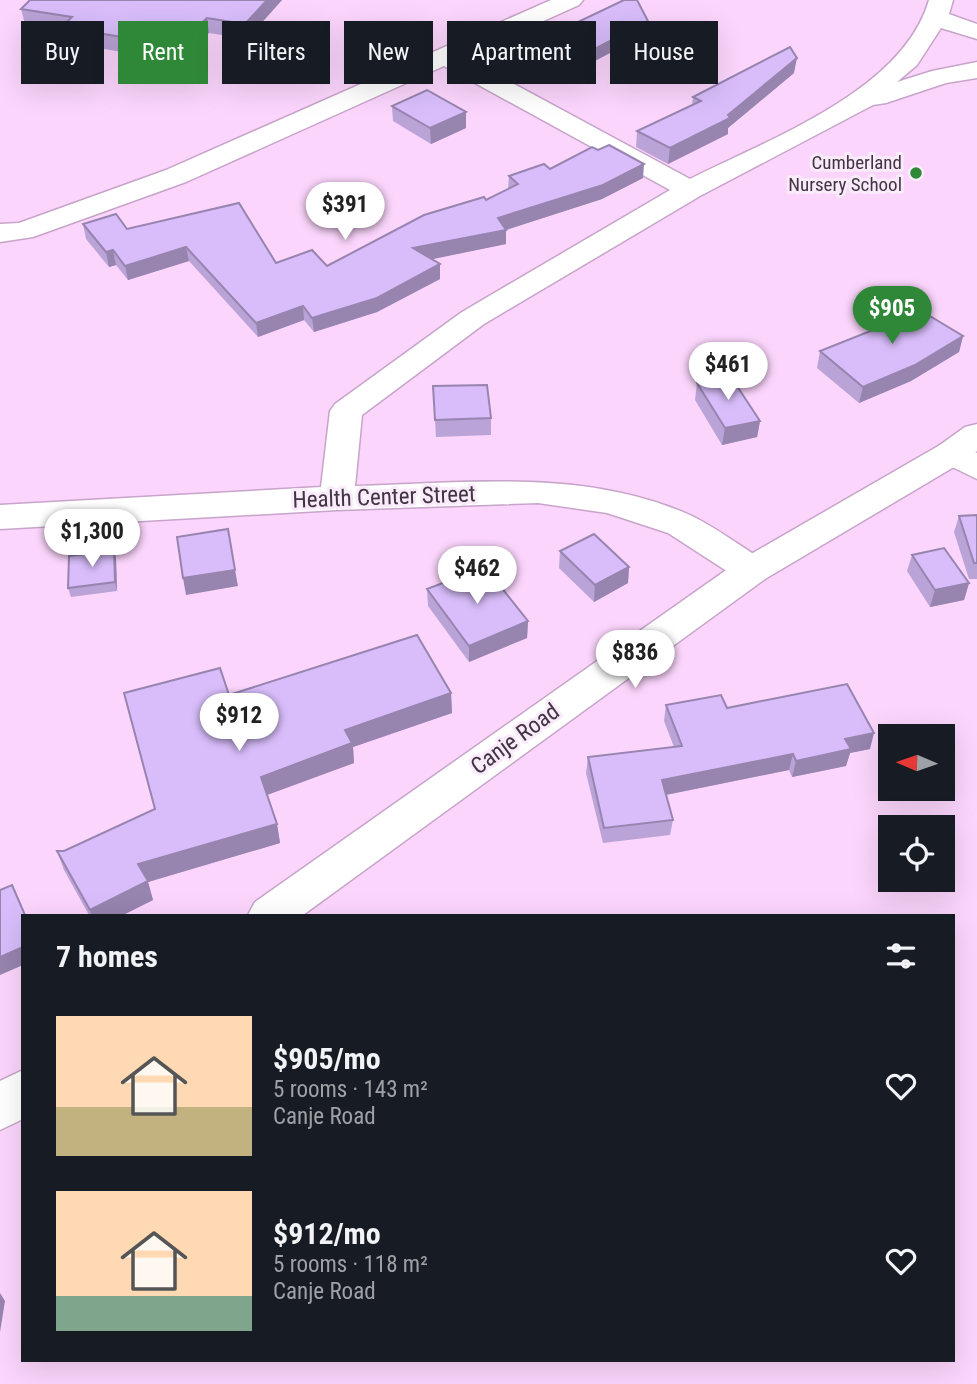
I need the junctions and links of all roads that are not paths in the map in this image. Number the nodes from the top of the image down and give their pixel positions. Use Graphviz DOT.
graph roads {
  1 [pos="571,0"];
  2 [pos="938,9"];
  3 [pos="977,32"];
  4 [pos="446,57"];
  5 [pos="977,70"];
  6 [pos="858,104"];
  7 [pos="690,190"];
  8 [pos="0,233"];
  9 [pos="969,452"];
  10 [pos="337,498"];
  11 [pos="0,517"];
  12 [pos="752,570"];
  13 [pos="271,914"];
  14 [pos="21,1093"];
  15 [pos="0,1108"];
  1 -- 4 [label="street"];
  2 -- 3 [label="street"];
  2 -- 6 [label="street"];
  4 -- 7 [label="street"];
  4 -- 8 [label="street"];
  5 -- 6 [label="street"];
  6 -- 7 [label="street"];
  7 -- 10 [label="street"];
  9 -- 12 [label="street, Canje Road"];
  10 -- 11 [label="street, Health Center Street"];
  10 -- 12 [label="street, Health Center Street"];
  12 -- 13 [label="street, Canje Road"];
  14 -- 15 [label="street"];
}
